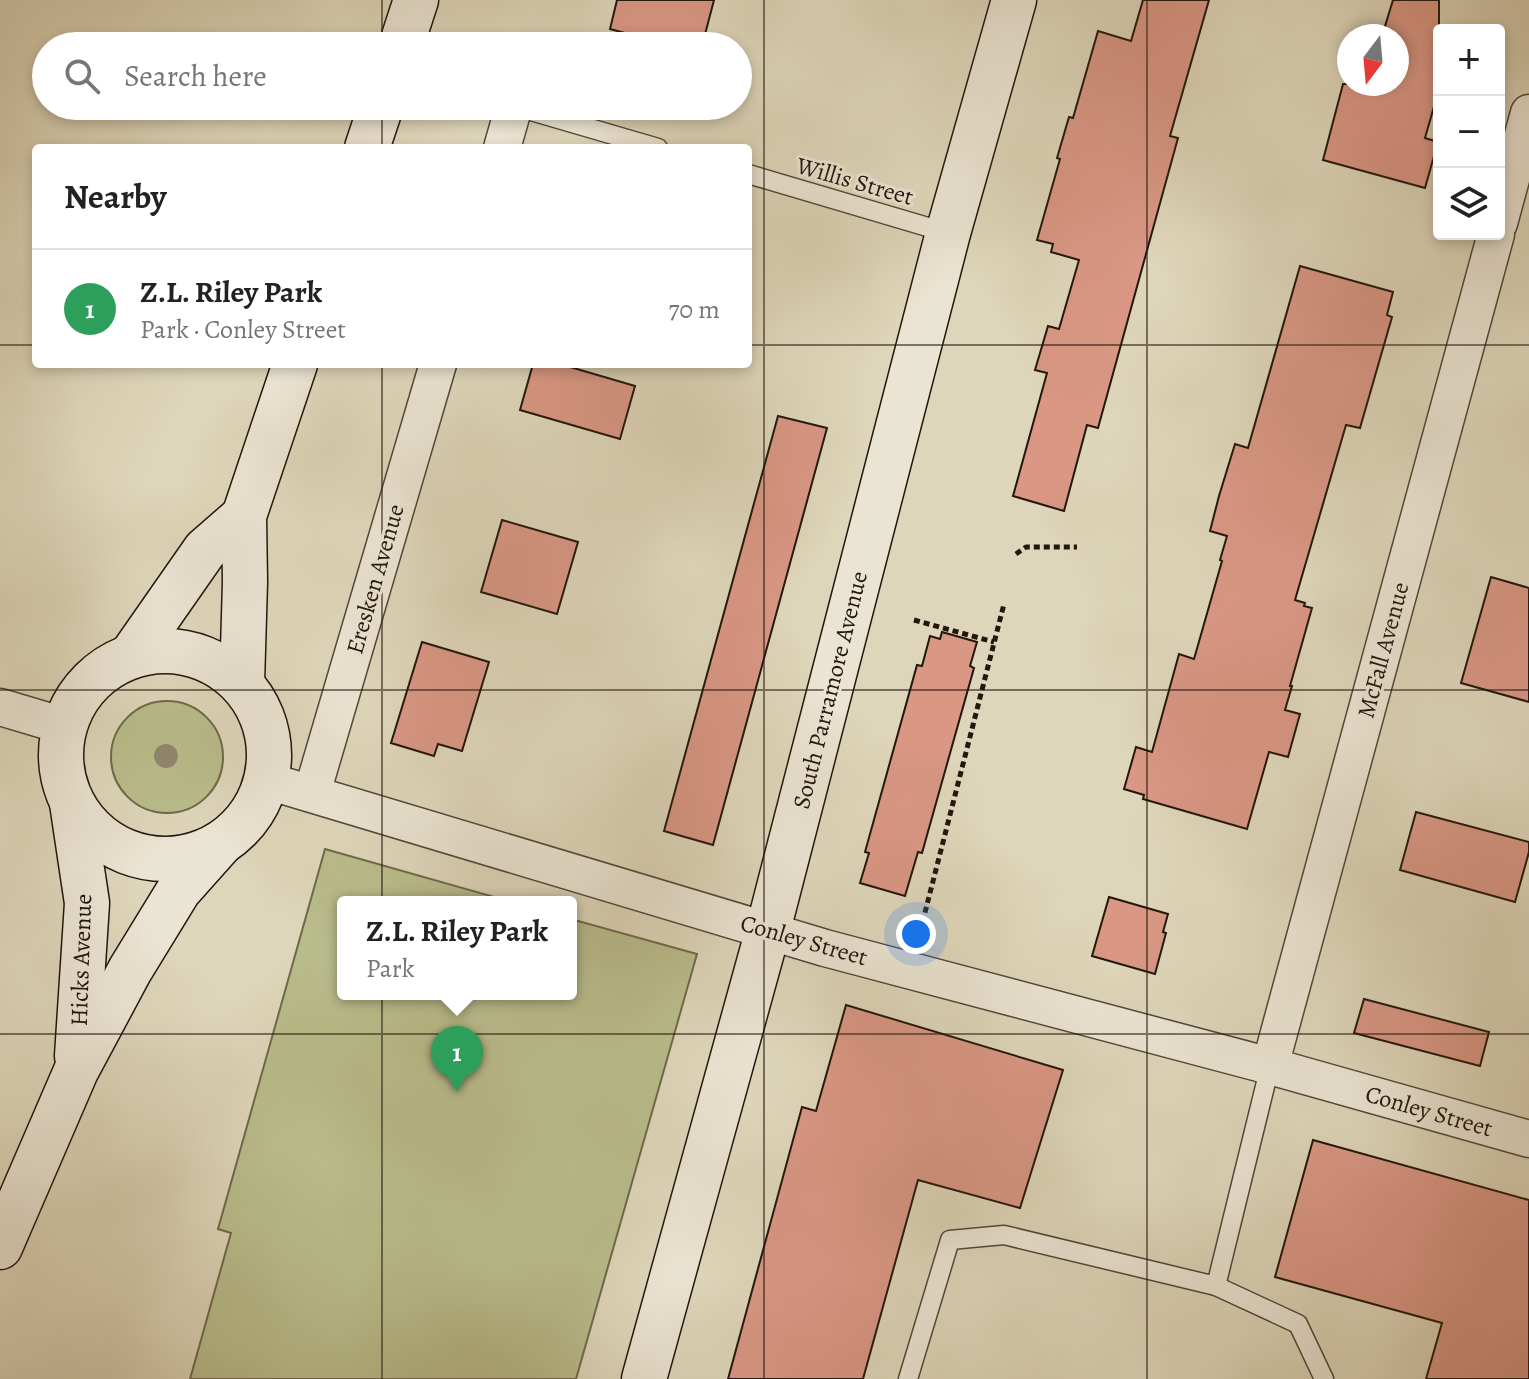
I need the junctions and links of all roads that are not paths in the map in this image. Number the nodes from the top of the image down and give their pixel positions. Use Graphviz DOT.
graph roads {
  1 [pos="416,0"];
  2 [pos="1014,0"];
  3 [pos="406,32"];
  4 [pos="1529,113"];
  5 [pos="376,120"];
  6 [pos="510,120"];
  7 [pos="562,120"];
  8 [pos="368,144"];
  9 [pos="503,144"];
  10 [pos="644,144"];
  11 [pos="752,175"];
  12 [pos="1505,201"];
  13 [pos="948,233"];
  14 [pos="1494,240"];
  15 [pos="294,368"];
  16 [pos="437,368"];
  17 [pos="244,516"];
  18 [pos="131,656"];
  19 [pos="242,683"];
  20 [pos="0,707"];
  21 [pos="64,726"];
  22 [pos="268,781"];
  23 [pos="312,793"];
  24 [pos="72,802"];
  25 [pos="220,844"];
  26 [pos="768,930"];
  27 [pos="1270,1066"];
  28 [pos="76,1071"];
  29 [pos="1529,1139"];
  30 [pos="0,1247"];
  31 [pos="1216,1286"];
  32 [pos="644,1379"];
  33 [pos="908,1379"];
  34 [pos="1324,1379"];
  1 -- 3 [label="street"];
  2 -- 13 [label="street, South Parramore Avenue"];
  4 -- 12 [label="street"];
  5 -- 8 [label="street"];
  6 -- 9 [label="street"];
  7 -- 10 [label="lane"];
  11 -- 13 [label="lane, Willis Street"];
  13 -- 26 [label="street, South Parramore Avenue"];
  14 -- 27 [label="street, McFall Avenue"];
  15 -- 17 [label="street"];
  16 -- 23 [label="street, Eresken Avenue"];
  17 -- 18 [label="street"];
  17 -- 19 [label="street"];
  18 -- 19 [label="street"];
  18 -- 21 [label="street"];
  19 -- 22 [label="street"];
  20 -- 21 [label="street"];
  21 -- 24 [label="street"];
  22 -- 23 [label="street, Conley Street"];
  22 -- 25 [label="street"];
  23 -- 26 [label="street, Conley Street"];
  24 -- 25 [label="street"];
  24 -- 28 [label="street, Hicks Avenue"];
  25 -- 28 [label="street, Hicks Avenue"];
  26 -- 27 [label="street, Conley Street"];
  26 -- 32 [label="street, South Parramore Avenue"];
  27 -- 29 [label="street, Conley Street"];
  27 -- 31 [label="lane"];
  28 -- 30 [label="street, Hicks Avenue"];
  31 -- 33 [label="lane"];
  31 -- 34 [label="lane"];
}
